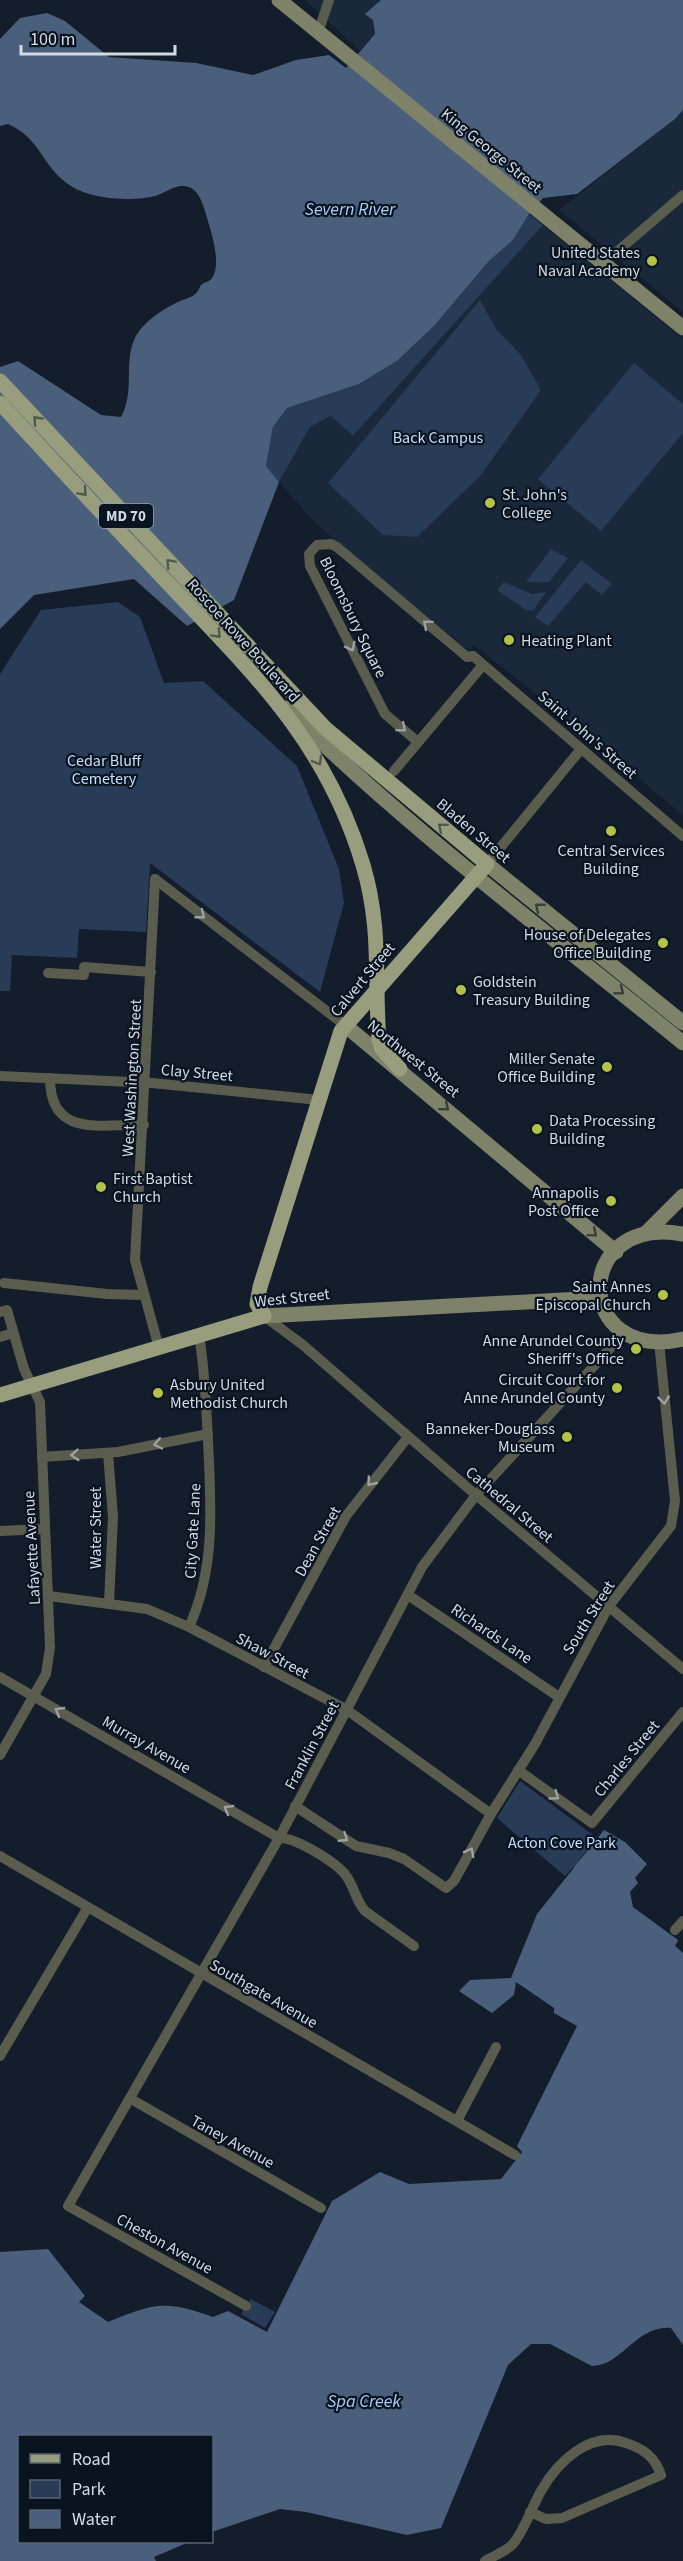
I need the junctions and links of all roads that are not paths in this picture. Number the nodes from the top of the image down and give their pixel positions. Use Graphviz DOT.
graph roads {
  1 [pos="279,0"];
  2 [pos="328,0"];
  3 [pos="318,33"];
  4 [pos="683,195"];
  5 [pos="619,250"];
  6 [pos="683,328"];
  7 [pos="0,381"];
  8 [pos="0,404"];
  9 [pos="473,656"];
  10 [pos="248,657"];
  11 [pos="483,665"];
  12 [pos="274,695"];
  13 [pos="418,742"];
  14 [pos="581,748"];
  15 [pos="394,771"];
  16 [pos="683,836"];
  17 [pos="487,864"];
  18 [pos="476,876"];
  19 [pos="155,879"];
  20 [pos="151,972"];
  21 [pos="48,973"];
  22 [pos="379,985"];
  23 [pos="683,1023"];
  24 [pos="346,1026"];
  25 [pos="683,1043"];
  26 [pos="400,1069"];
  27 [pos="0,1076"];
  28 [pos="50,1078"];
  29 [pos="145,1083"];
  30 [pos="319,1100"];
  31 [pos="144,1125"];
  32 [pos="683,1196"];
  33 [pos="645,1234"];
  34 [pos="683,1234"];
  35 [pos="616,1252"];
  36 [pos="4,1282"];
  37 [pos="144,1295"];
  38 [pos="599,1298"];
  39 [pos="0,1312"];
  40 [pos="264,1316"];
  41 [pos="625,1332"];
  42 [pos="13,1333"];
  43 [pos="199,1335"];
  44 [pos="0,1337"];
  45 [pos="683,1339"];
  46 [pos="659,1342"];
  47 [pos="159,1348"];
  48 [pos="32,1385"];
  49 [pos="0,1395"];
  50 [pos="208,1434"];
  51 [pos="408,1437"];
  52 [pos="108,1453"];
  53 [pos="42,1457"];
  54 [pos="476,1495"];
  55 [pos="45,1529"];
  56 [pos="0,1531"];
  57 [pos="408,1595"];
  58 [pos="49,1596"];
  59 [pos="109,1603"];
  60 [pos="609,1606"];
  61 [pos="189,1627"];
  62 [pos="264,1667"];
  63 [pos="683,1669"];
  64 [pos="0,1677"];
  65 [pos="34,1696"];
  66 [pos="559,1696"];
  67 [pos="347,1710"];
  68 [pos="683,1712"];
  69 [pos="0,1755"];
  70 [pos="518,1770"];
  71 [pos="296,1806"];
  72 [pos="490,1814"];
  73 [pos="279,1838"];
  74 [pos="0,1856"];
  75 [pos="88,1907"];
  76 [pos="683,1921"];
  77 [pos="675,1930"];
  78 [pos="414,1946"];
  79 [pos="200,1974"];
  80 [pos="496,2047"];
  81 [pos="0,2056"];
  82 [pos="131,2099"];
  83 [pos="457,2121"];
  84 [pos="515,2155"];
  85 [pos="68,2206"];
  86 [pos="321,2208"];
  87 [pos="246,2306"];
  88 [pos="530,2512"];
  89 [pos="485,2561"];
  1 -- 3 [label="main road, King George Street"];
  2 -- 3 [label="street"];
  3 -- 6 [label="main road, King George Street"];
  4 -- 5 [label="street"];
  10 -- 7 [label="main road, Roscoe Rowe Boulevard / MD 70, one-way"];
  8 -- 10 [label="main road, Roscoe Rowe Boulevard / MD 70, one-way"];
  9 -- 11 [label="street, Saint John's Street"];
  9 -- 13 [label="street, Bloomsbury Square, one-way"];
  10 -- 12 [label="main road, Roscoe Rowe Boulevard / MD 70"];
  17 -- 10 [label="main road, Bladen Street / MD 70, one-way"];
  11 -- 13 [label="street"];
  11 -- 14 [label="street, Saint John's Street"];
  12 -- 18 [label="main road, Bladen Street / MD 70"];
  12 -- 22 [label="main road, Roscoe Rowe Boulevard, one-way"];
  13 -- 15 [label="street"];
  14 -- 16 [label="street, Saint John's Street"];
  14 -- 17 [label="street, Calvert Street"];
  17 -- 18 [label="main road, Calvert Street"];
  23 -- 17 [label="main road, Bladen Street / MD 70, one-way"];
  18 -- 22 [label="main road, Calvert Street"];
  18 -- 25 [label="main road, Bladen Street / MD 70, one-way"];
  19 -- 20 [label="street, West Washington Street"];
  19 -- 24 [label="street, Northwest Street, one-way"];
  20 -- 21 [label="street"];
  20 -- 29 [label="street, West Washington Street"];
  22 -- 24 [label="main road, Calvert Street"];
  22 -- 26 [label="main road, Roscoe Rowe Boulevard"];
  24 -- 26 [label="main road, Northwest Street"];
  24 -- 30 [label="main road, Calvert Street"];
  26 -- 35 [label="main road, Northwest Street, one-way"];
  27 -- 28 [label="street, Clay Street"];
  28 -- 29 [label="street, Clay Street"];
  28 -- 31 [label="street"];
  29 -- 30 [label="street, Clay Street"];
  29 -- 31 [label="street, West Washington Street"];
  30 -- 40 [label="main road, Calvert Street"];
  31 -- 37 [label="street, West Washington Street"];
  32 -- 33 [label="main road"];
  33 -- 34 [label="main road"];
  33 -- 35 [label="main road"];
  35 -- 38 [label="main road"];
  36 -- 37 [label="street"];
  37 -- 47 [label="street, West Washington Street"];
  38 -- 40 [label="main road, West Street"];
  38 -- 41 [label="main road"];
  39 -- 42 [label="street, Lafayette Avenue"];
  40 -- 43 [label="main road, West Street"];
  40 -- 51 [label="street, Cathedral Street"];
  41 -- 46 [label="main road"];
  41 -- 54 [label="street, Franklin Street"];
  42 -- 44 [label="street"];
  42 -- 48 [label="street, Lafayette Avenue"];
  43 -- 47 [label="main road, West Street"];
  43 -- 50 [label="street, City Gate Lane"];
  45 -- 46 [label="main road"];
  46 -- 60 [label="street, South Street, one-way"];
  47 -- 48 [label="main road, West Street"];
  48 -- 49 [label="main road, West Street"];
  48 -- 53 [label="street, Lafayette Avenue"];
  50 -- 52 [label="street, one-way"];
  50 -- 61 [label="street, City Gate Lane"];
  51 -- 54 [label="street, Cathedral Street"];
  51 -- 62 [label="street, Dean Street, one-way"];
  52 -- 53 [label="street, one-way"];
  52 -- 59 [label="street, Water Street"];
  53 -- 55 [label="street, Lafayette Avenue"];
  54 -- 57 [label="street, Franklin Street"];
  54 -- 60 [label="street, Cathedral Street"];
  55 -- 56 [label="street"];
  55 -- 58 [label="street, Lafayette Avenue"];
  57 -- 66 [label="street, Richards Lane"];
  57 -- 67 [label="street, Franklin Street"];
  58 -- 59 [label="street, Shaw Street"];
  58 -- 65 [label="street, Lafayette Avenue"];
  59 -- 61 [label="street, Shaw Street"];
  60 -- 63 [label="street, Cathedral Street"];
  60 -- 66 [label="street, South Street"];
  61 -- 62 [label="street, Shaw Street"];
  62 -- 67 [label="street, Shaw Street"];
  64 -- 65 [label="street, Murray Avenue"];
  65 -- 69 [label="street, Lafayette Avenue"];
  73 -- 65 [label="street, Murray Avenue, one-way"];
  66 -- 70 [label="street, South Street"];
  67 -- 71 [label="street, Franklin Street"];
  67 -- 72 [label="street, Shaw Street"];
  70 -- 68 [label="street, Charles Street, one-way"];
  70 -- 72 [label="street, South Street"];
  71 -- 72 [label="street, South Street, one-way"];
  71 -- 73 [label="street, Franklin Street"];
  73 -- 78 [label="street, Murray Avenue"];
  73 -- 79 [label="street, Franklin Street"];
  74 -- 75 [label="street, Southgate Avenue"];
  75 -- 79 [label="street, Southgate Avenue"];
  75 -- 81 [label="street"];
  76 -- 77 [label="street"];
  79 -- 82 [label="street, Franklin Street"];
  79 -- 83 [label="street, Southgate Avenue"];
  80 -- 83 [label="street"];
  82 -- 85 [label="street, Franklin Street"];
  82 -- 86 [label="street, Taney Avenue"];
  83 -- 84 [label="street, Southgate Avenue"];
  85 -- 87 [label="street, Cheston Avenue"];
  88 -- 88 [label="street"];
  88 -- 89 [label="street"];
}
